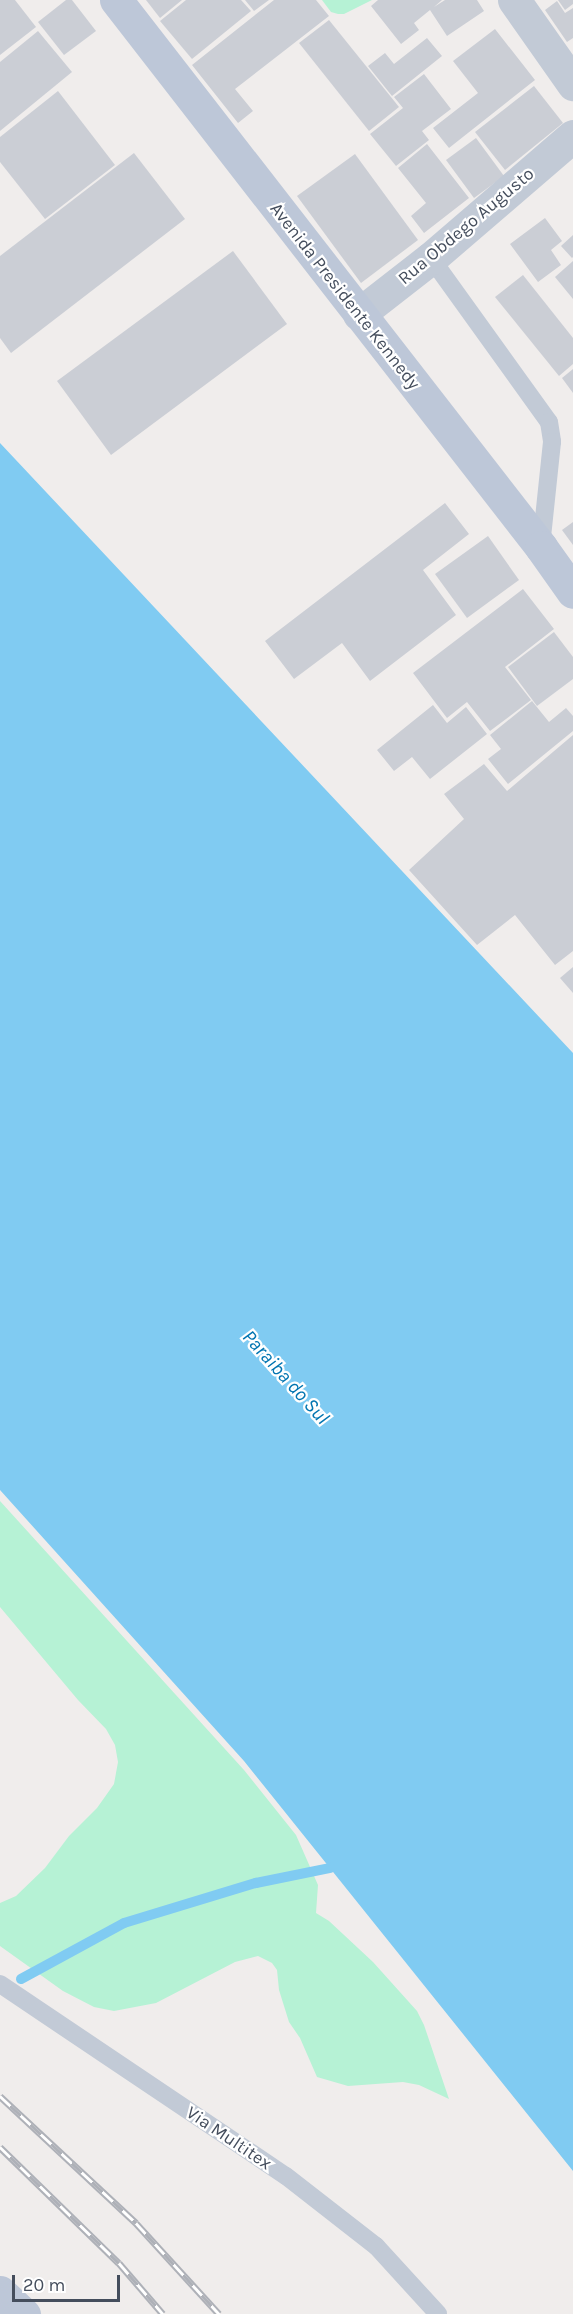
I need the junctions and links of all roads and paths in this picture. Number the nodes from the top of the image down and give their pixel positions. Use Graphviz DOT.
graph roads {
  1 [pos="116,0"];
  2 [pos="514,0"];
  3 [pos="573,84"];
  4 [pos="573,136"];
  5 [pos="431,258"];
  6 [pos="351,304"];
  7 [pos="541,547"];
  8 [pos="573,592"];
  9 [pos="0,1984"];
  10 [pos="0,2292"];
  11 [pos="24,2314"];
  12 [pos="438,2314"];
  1 -- 6 [label="main road, Avenida Presidente Kennedy"];
  2 -- 3 [label="street"];
  4 -- 5 [label="street, Rua Obdego Augusto"];
  5 -- 6 [label="street, Rua Obdego Augusto"];
  5 -- 7 [label="lane"];
  6 -- 7 [label="main road, Avenida Presidente Kennedy"];
  7 -- 8 [label="main road, Avenida Presidente Kennedy"];
  9 -- 12 [label="lane, Via Multitex"];
  10 -- 11 [label="main road"];
}
